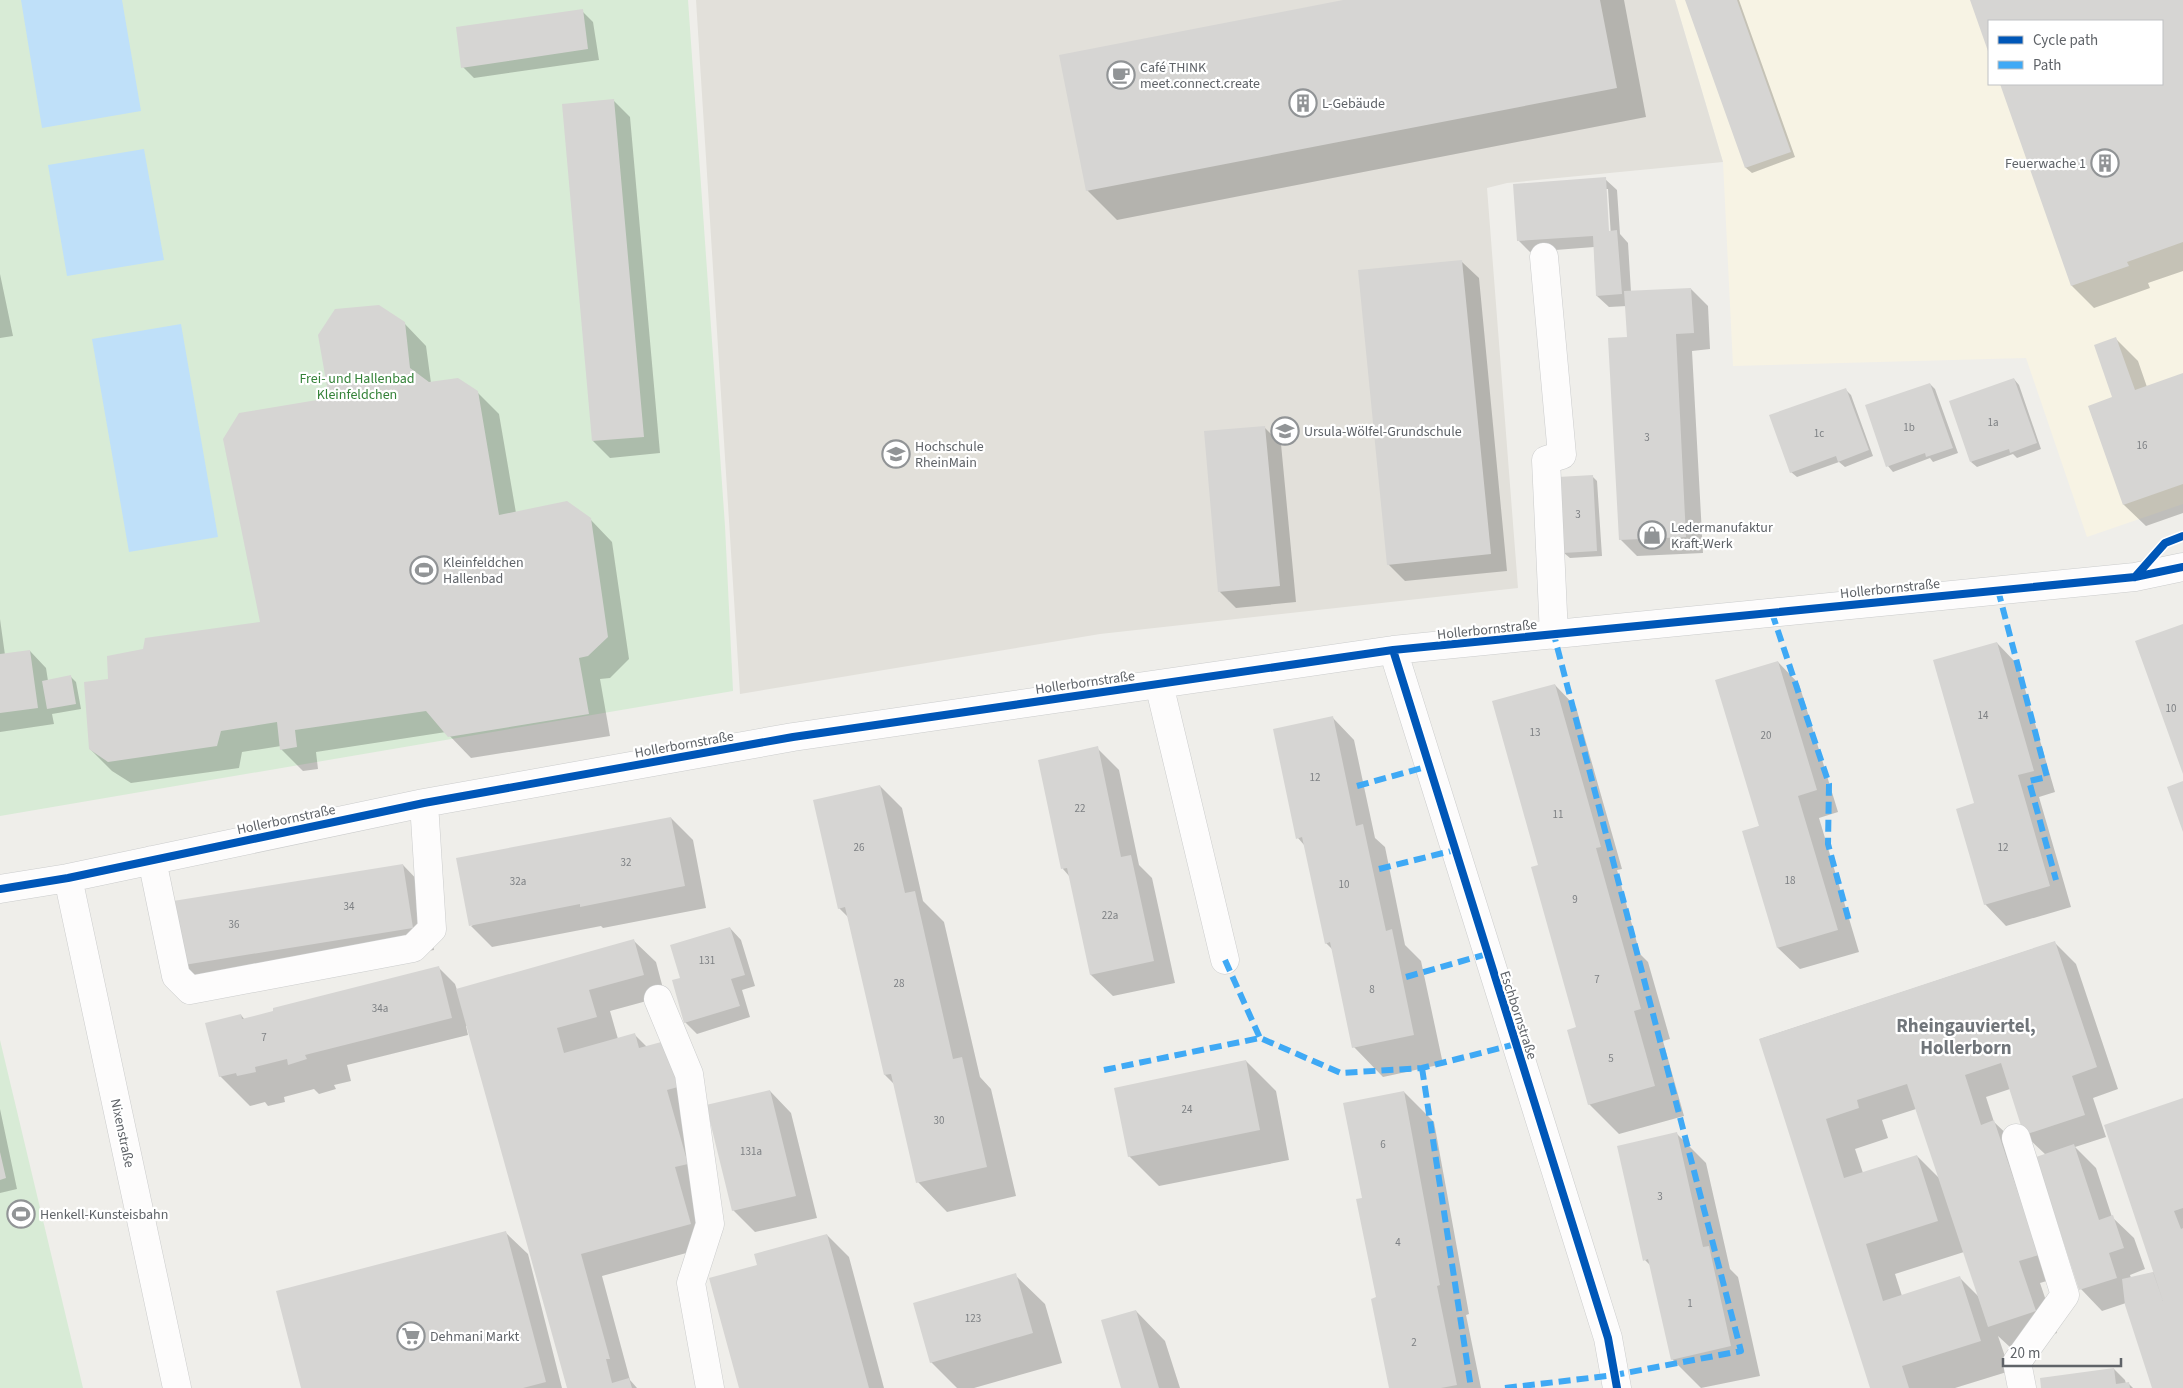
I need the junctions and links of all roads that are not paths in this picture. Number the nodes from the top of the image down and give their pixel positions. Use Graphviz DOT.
graph roads {
  1 [pos="1544,257"];
  2 [pos="2183,567"];
  3 [pos="1554,635"];
  4 [pos="1393,650"];
  5 [pos="1159,684"];
  6 [pos="424,803"];
  7 [pos="152,860"];
  8 [pos="68,878"];
  9 [pos="0,889"];
  10 [pos="1225,960"];
  11 [pos="658,999"];
  12 [pos="2016,1138"];
  13 [pos="177,1388"];
  14 [pos="710,1388"];
  15 [pos="1617,1388"];
  16 [pos="2022,1388"];
  1 -- 3 [label="street"];
  2 -- 3 [label="street, Hollerbornstraße"];
  3 -- 4 [label="street, Hollerbornstraße"];
  4 -- 5 [label="street, Hollerbornstraße"];
  4 -- 15 [label="street, Eschbornstraße"];
  5 -- 6 [label="street, Hollerbornstraße"];
  5 -- 10 [label="street"];
  6 -- 7 [label="street, Hollerbornstraße"];
  6 -- 7 [label="street"];
  7 -- 8 [label="street, Hollerbornstraße"];
  8 -- 9 [label="street, Hollerbornstraße"];
  8 -- 13 [label="street, Nixenstraße"];
  11 -- 14 [label="street"];
  12 -- 16 [label="street"];
}
